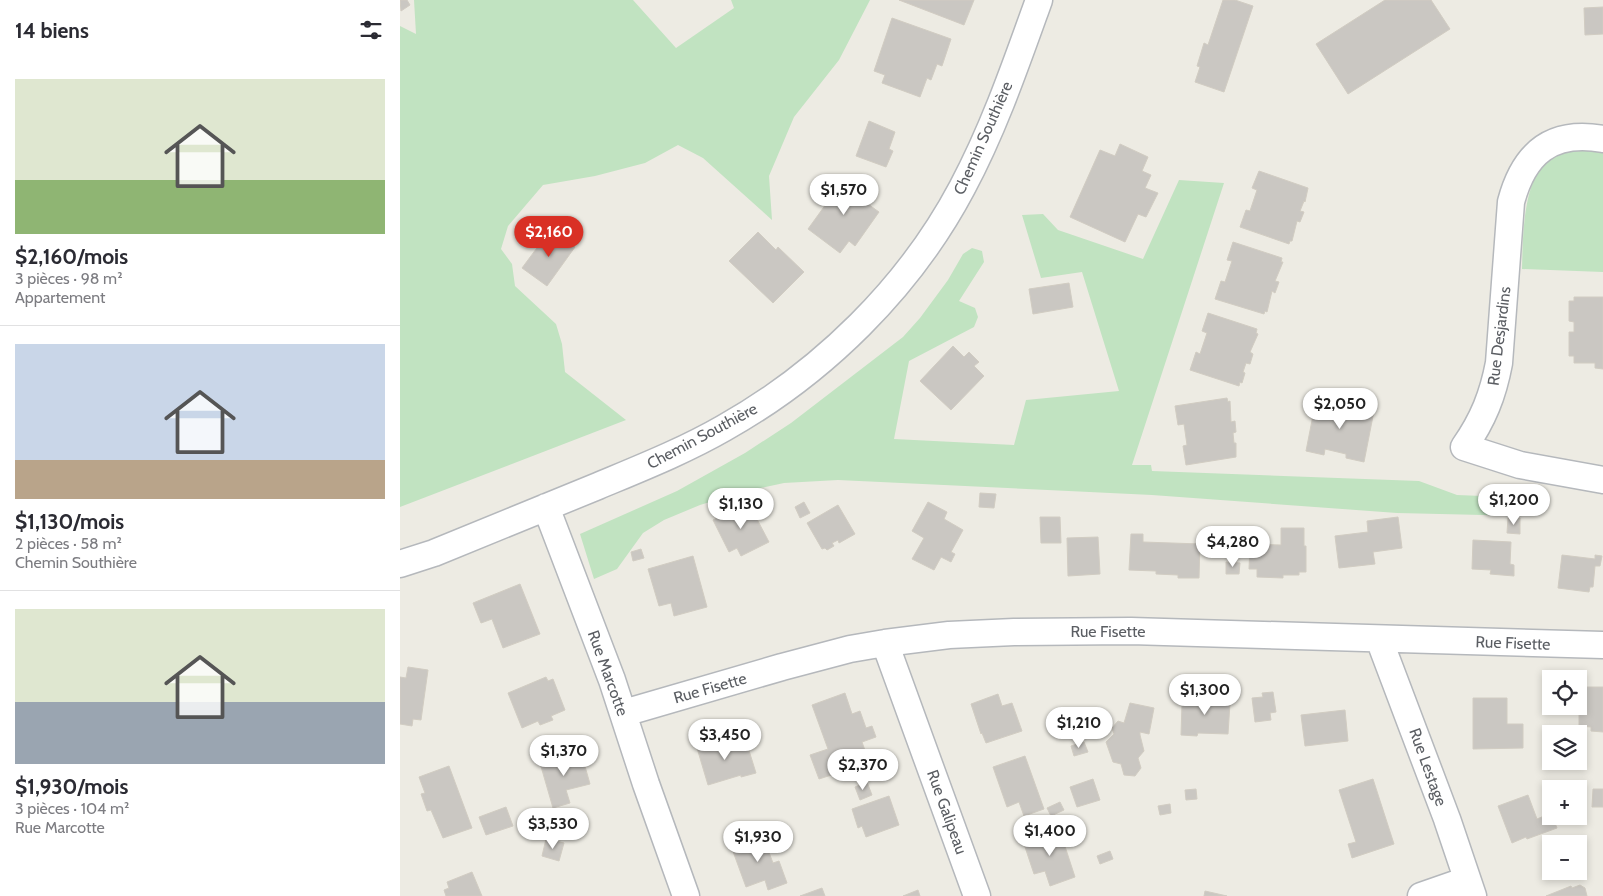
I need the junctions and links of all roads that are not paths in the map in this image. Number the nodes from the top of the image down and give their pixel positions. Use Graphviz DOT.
graph roads {
  1 [pos="1039,0"];
  2 [pos="1603,140"];
  3 [pos="1603,480"];
  4 [pos="546,507"];
  5 [pos="400,564"];
  6 [pos="1380,639"];
  7 [pos="885,643"];
  8 [pos="1603,645"];
  9 [pos="624,713"];
  10 [pos="1470,888"];
  11 [pos="686,896"];
  12 [pos="978,896"];
  13 [pos="1421,896"];
  1 -- 4 [label="street, Chemin Southière"];
  2 -- 3 [label="street, Rue Desjardins"];
  4 -- 5 [label="street, Chemin Southière"];
  4 -- 9 [label="street, Rue Marcotte"];
  6 -- 7 [label="street, Rue Fisette"];
  6 -- 8 [label="street, Rue Fisette"];
  6 -- 10 [label="street, Rue Lestage"];
  7 -- 9 [label="street, Rue Fisette"];
  7 -- 12 [label="street, Rue Galipeau"];
  9 -- 11 [label="street, Rue Marcotte"];
  10 -- 13 [label="street"];
}
